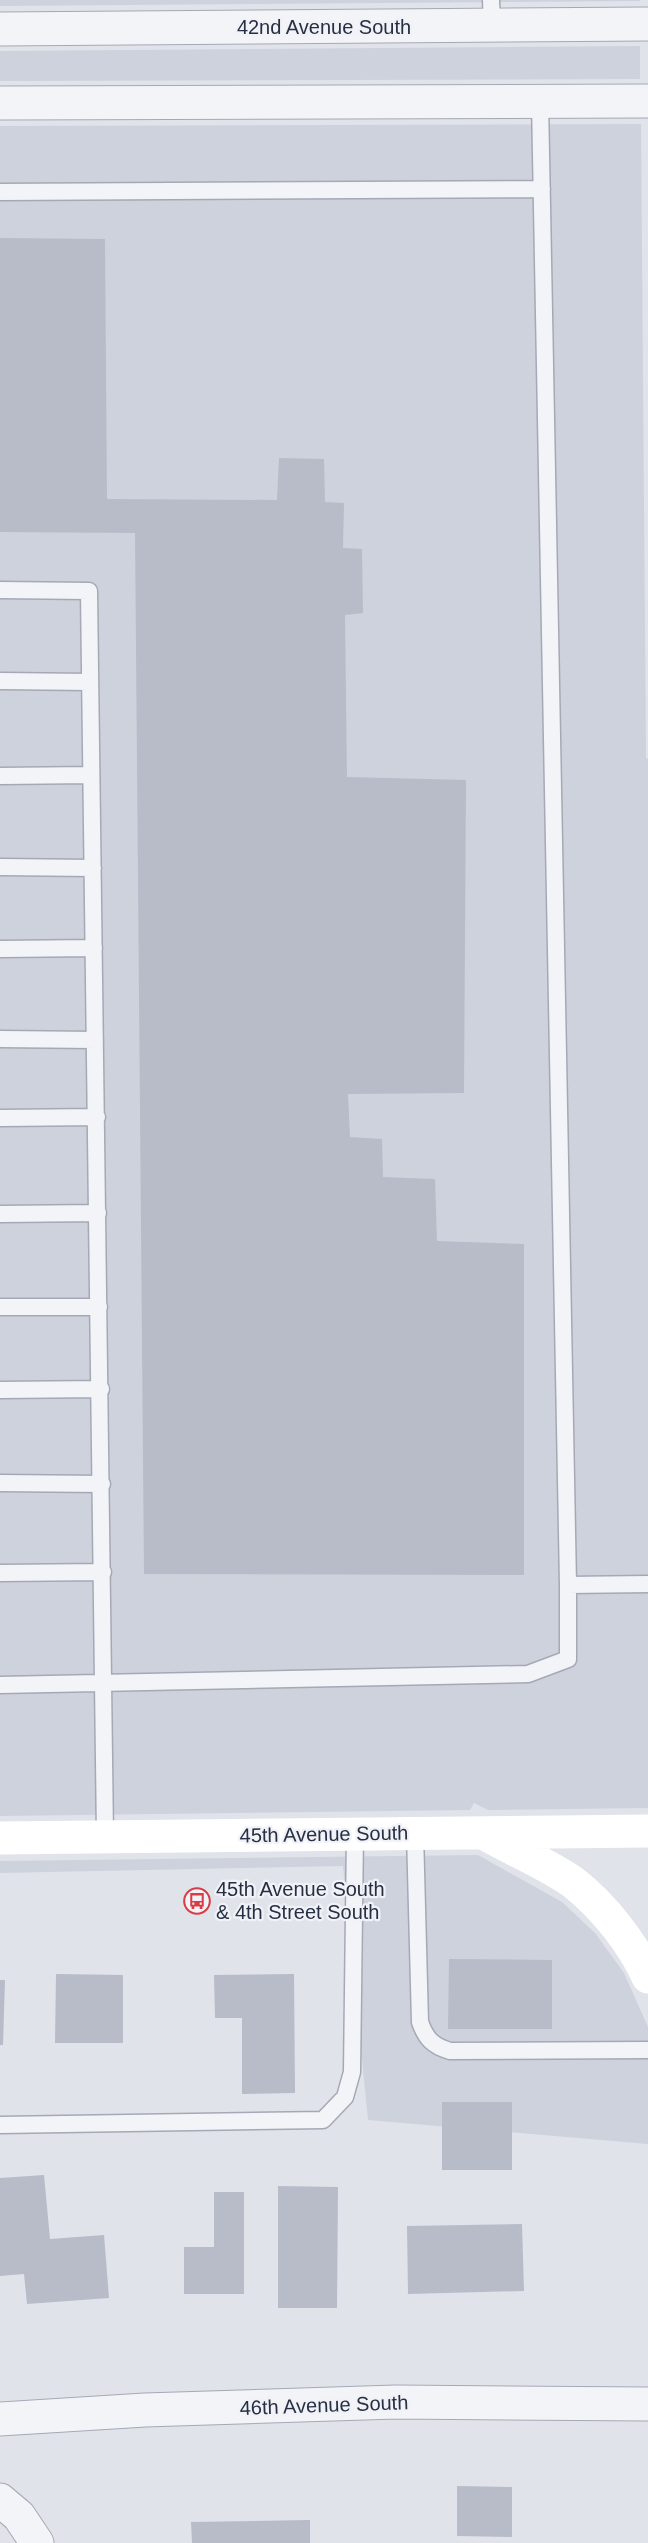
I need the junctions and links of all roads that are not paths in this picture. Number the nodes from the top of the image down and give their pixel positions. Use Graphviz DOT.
graph roads {
  1 [pos="491,13"];
  2 [pos="648,24"];
  3 [pos="0,29"];
  4 [pos="540,101"];
  5 [pos="648,101"];
  6 [pos="0,104"];
  7 [pos="542,189"];
  8 [pos="0,192"];
  9 [pos="0,590"];
  10 [pos="0,681"];
  11 [pos="90,682"];
  12 [pos="91,775"];
  13 [pos="0,776"];
  14 [pos="0,867"];
  15 [pos="93,868"];
  16 [pos="94,948"];
  17 [pos="0,949"];
  18 [pos="0,1039"];
  19 [pos="95,1040"];
  20 [pos="0,1118"];
  21 [pos="97,1118"];
  22 [pos="98,1213"];
  23 [pos="0,1214"];
  24 [pos="0,1307"];
  25 [pos="99,1307"];
  26 [pos="100,1389"];
  27 [pos="0,1390"];
  28 [pos="0,1483"];
  29 [pos="102,1484"];
  30 [pos="103,1572"];
  31 [pos="0,1573"];
  32 [pos="648,1584"];
  33 [pos="568,1585"];
  34 [pos="105,1684"];
  35 [pos="0,1685"];
  36 [pos="648,1831"];
  37 [pos="415,1833"];
  38 [pos="483,1833"];
  39 [pos="355,1834"];
  40 [pos="105,1837"];
  41 [pos="0,1838"];
  42 [pos="648,1977"];
  43 [pos="648,2050"];
  44 [pos="0,2125"];
  45 [pos="648,2404"];
  46 [pos="0,2419"];
  47 [pos="0,2500"];
  48 [pos="37,2543"];
  1 -- 2 [label="street, 42nd Avenue South"];
  1 -- 3 [label="street, 42nd Avenue South"];
  4 -- 5 [label="street"];
  4 -- 6 [label="street"];
  4 -- 7 [label="lane"];
  7 -- 8 [label="lane"];
  7 -- 33 [label="lane"];
  9 -- 11 [label="lane"];
  10 -- 11 [label="lane"];
  11 -- 12 [label="lane"];
  12 -- 13 [label="lane"];
  12 -- 15 [label="lane"];
  14 -- 15 [label="lane"];
  15 -- 16 [label="lane"];
  16 -- 17 [label="lane"];
  16 -- 19 [label="lane"];
  18 -- 19 [label="lane"];
  19 -- 21 [label="lane"];
  20 -- 21 [label="lane"];
  21 -- 22 [label="lane"];
  22 -- 23 [label="lane"];
  22 -- 25 [label="lane"];
  24 -- 25 [label="lane"];
  25 -- 26 [label="lane"];
  26 -- 27 [label="lane"];
  26 -- 29 [label="lane"];
  28 -- 29 [label="lane"];
  29 -- 30 [label="lane"];
  30 -- 31 [label="lane"];
  30 -- 34 [label="lane"];
  32 -- 33 [label="lane"];
  33 -- 34 [label="lane"];
  34 -- 35 [label="lane"];
  34 -- 40 [label="lane"];
  36 -- 38 [label="street, 45th Avenue South"];
  37 -- 38 [label="street, 45th Avenue South"];
  37 -- 39 [label="street, 45th Avenue South"];
  37 -- 43 [label="lane"];
  38 -- 42 [label="street"];
  39 -- 40 [label="street, 45th Avenue South"];
  39 -- 44 [label="lane"];
  40 -- 41 [label="street, 45th Avenue South"];
  45 -- 46 [label="street, 46th Avenue South"];
  47 -- 48 [label="street"];
}
